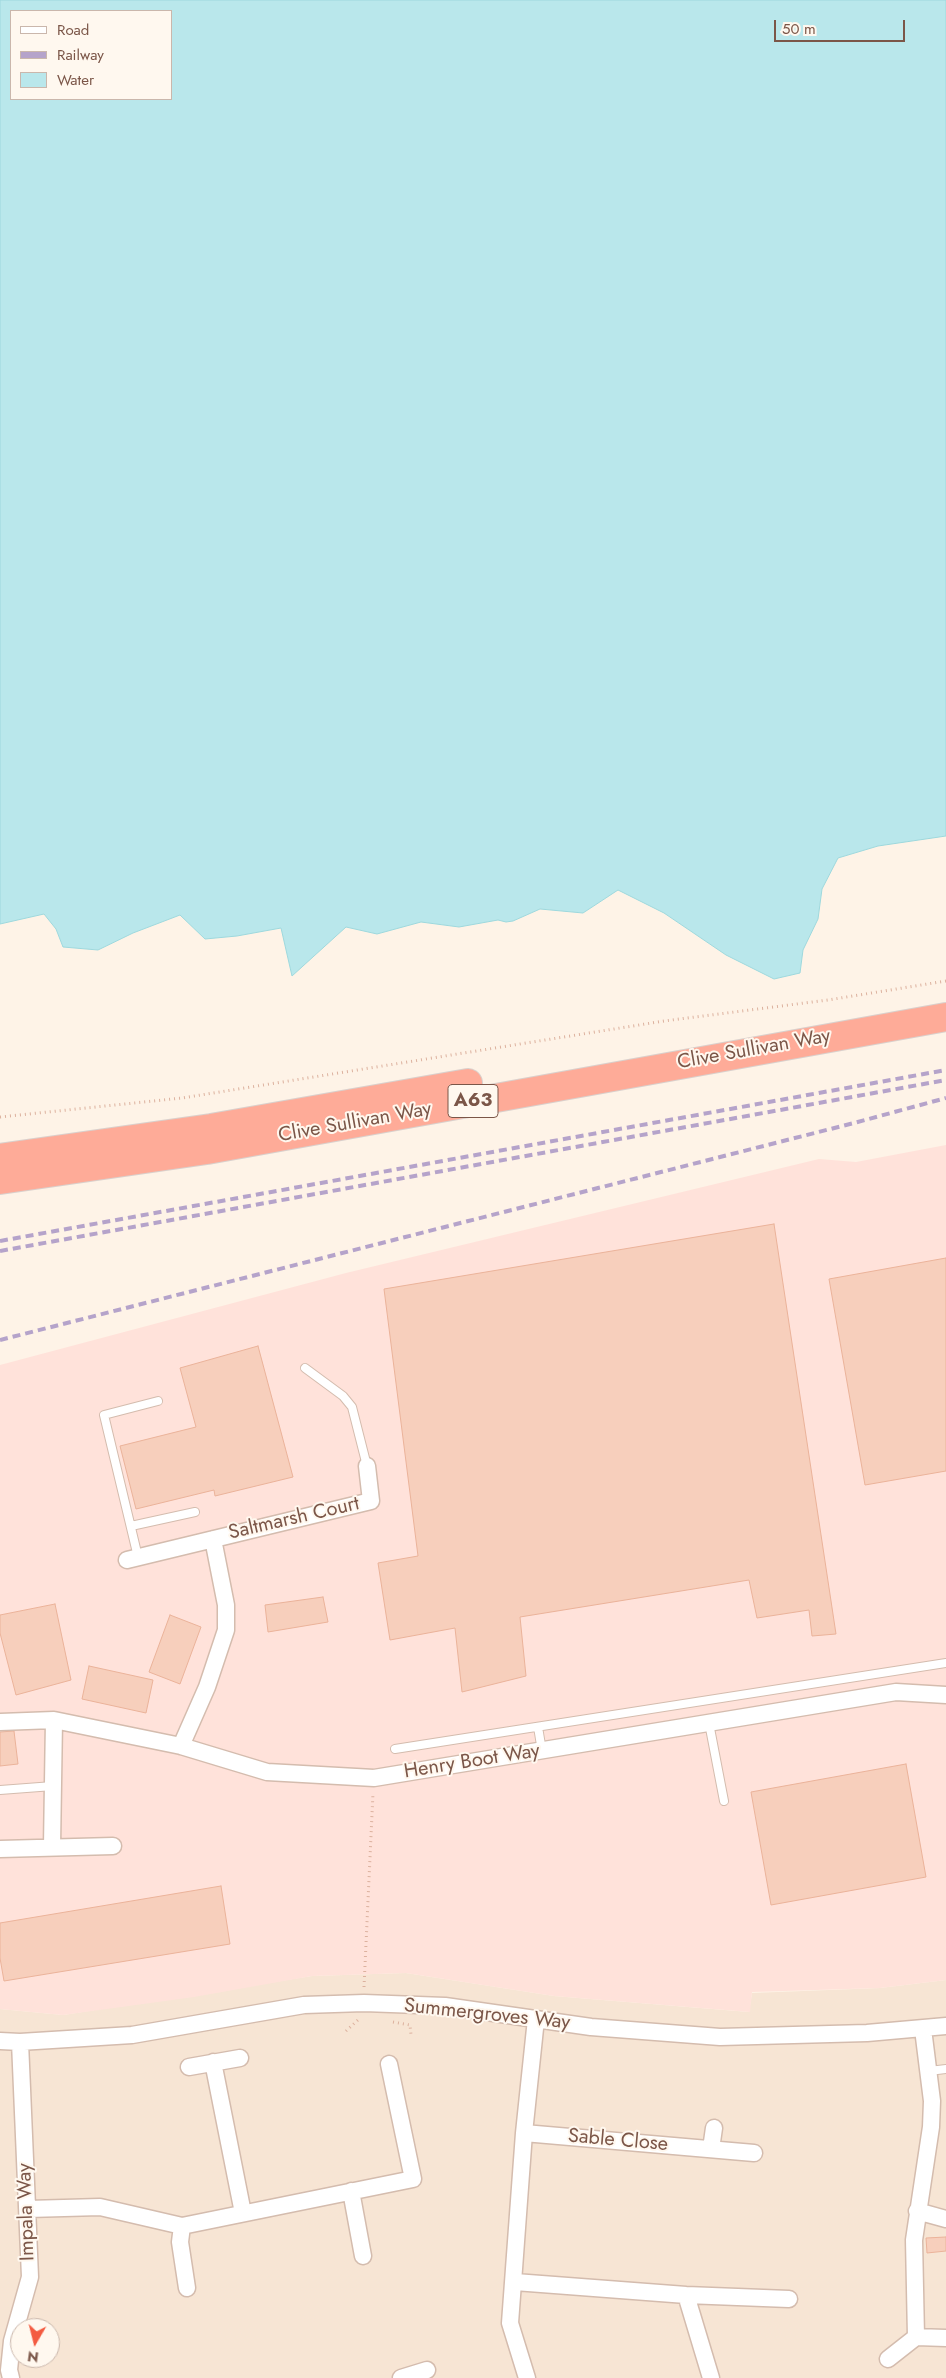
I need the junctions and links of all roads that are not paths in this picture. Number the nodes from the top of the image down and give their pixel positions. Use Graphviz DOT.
graph roads {
  1 [pos="946,999"];
  2 [pos="946,1016"];
  3 [pos="0,1158"];
  4 [pos="0,1180"];
  5 [pos="305,1368"];
  6 [pos="158,1401"];
  7 [pos="367,1466"];
  8 [pos="195,1512"];
  9 [pos="131,1526"];
  10 [pos="213,1539"];
  11 [pos="133,1559"];
  12 [pos="946,1663"];
  13 [pos="946,1695"];
  14 [pos="784,1700"];
  15 [pos="54,1720"];
  16 [pos="0,1722"];
  17 [pos="709,1723"];
  18 [pos="538,1728"];
  19 [pos="181,1746"];
  20 [pos="395,1749"];
  21 [pos="542,1751"];
  22 [pos="53,1786"];
  23 [pos="0,1790"];
  24 [pos="724,1801"];
  25 [pos="52,1846"];
  26 [pos="113,1846"];
  27 [pos="0,1849"];
  28 [pos="536,2019"];
  29 [pos="946,2026"];
  30 [pos="923,2029"];
  31 [pos="0,2041"];
  32 [pos="20,2042"];
  33 [pos="240,2058"];
  34 [pos="213,2062"];
  35 [pos="389,2064"];
  36 [pos="189,2067"];
  37 [pos="946,2069"];
  38 [pos="929,2071"];
  39 [pos="714,2128"];
  40 [pos="524,2133"];
  41 [pos="711,2149"];
  42 [pos="754,2153"];
  43 [pos="351,2191"];
  44 [pos="28,2209"];
  45 [pos="917,2211"];
  46 [pos="243,2214"];
  47 [pos="946,2219"];
  48 [pos="182,2226"];
  49 [pos="363,2256"];
  50 [pos="514,2282"];
  51 [pos="187,2288"];
  52 [pos="686,2295"];
  53 [pos="789,2299"];
  54 [pos="916,2337"];
  55 [pos="946,2338"];
  56 [pos="888,2359"];
  57 [pos="427,2370"];
  58 [pos="6,2373"];
  59 [pos="401,2378"];
  60 [pos="527,2378"];
  61 [pos="711,2378"];
  1 -- 3 [label="highway, Clive Sullivan Way / A63"];
  2 -- 4 [label="highway, Clive Sullivan Way / A63"];
  5 -- 7 [label="lane"];
  6 -- 9 [label="lane"];
  7 -- 10 [label="street, Saltmarsh Court"];
  8 -- 9 [label="lane"];
  9 -- 11 [label="lane"];
  10 -- 11 [label="street, Saltmarsh Court"];
  10 -- 19 [label="street, Saltmarsh Court"];
  12 -- 14 [label="lane"];
  13 -- 14 [label="street, Henry Boot Way"];
  14 -- 17 [label="street, Henry Boot Way"];
  14 -- 18 [label="lane"];
  15 -- 16 [label="street, Henry Boot Way"];
  15 -- 19 [label="street, Henry Boot Way"];
  15 -- 22 [label="street"];
  17 -- 21 [label="street, Henry Boot Way"];
  17 -- 24 [label="lane"];
  18 -- 20 [label="lane"];
  18 -- 21 [label="lane"];
  19 -- 21 [label="street, Henry Boot Way"];
  22 -- 23 [label="lane"];
  22 -- 25 [label="street"];
  25 -- 26 [label="street"];
  25 -- 27 [label="street"];
  28 -- 30 [label="street, Summergroves Way"];
  28 -- 32 [label="street, Summergroves Way"];
  28 -- 40 [label="street"];
  29 -- 30 [label="street, Summergroves Way"];
  30 -- 38 [label="street"];
  31 -- 32 [label="street, Summergroves Way"];
  32 -- 44 [label="street, Impala Way"];
  33 -- 34 [label="street"];
  34 -- 36 [label="street"];
  34 -- 46 [label="street"];
  35 -- 43 [label="street"];
  37 -- 38 [label="lane"];
  38 -- 45 [label="street"];
  39 -- 41 [label="street"];
  40 -- 41 [label="street, Sable Close"];
  40 -- 50 [label="street"];
  41 -- 42 [label="street, Sable Close"];
  43 -- 46 [label="street"];
  43 -- 49 [label="street"];
  44 -- 48 [label="street"];
  44 -- 58 [label="street, Impala Way"];
  45 -- 47 [label="street"];
  45 -- 54 [label="street"];
  46 -- 48 [label="street"];
  48 -- 51 [label="street"];
  50 -- 52 [label="street"];
  50 -- 60 [label="street"];
  52 -- 53 [label="street"];
  52 -- 61 [label="street"];
  54 -- 55 [label="street"];
  54 -- 56 [label="street"];
  57 -- 59 [label="street"];
}
